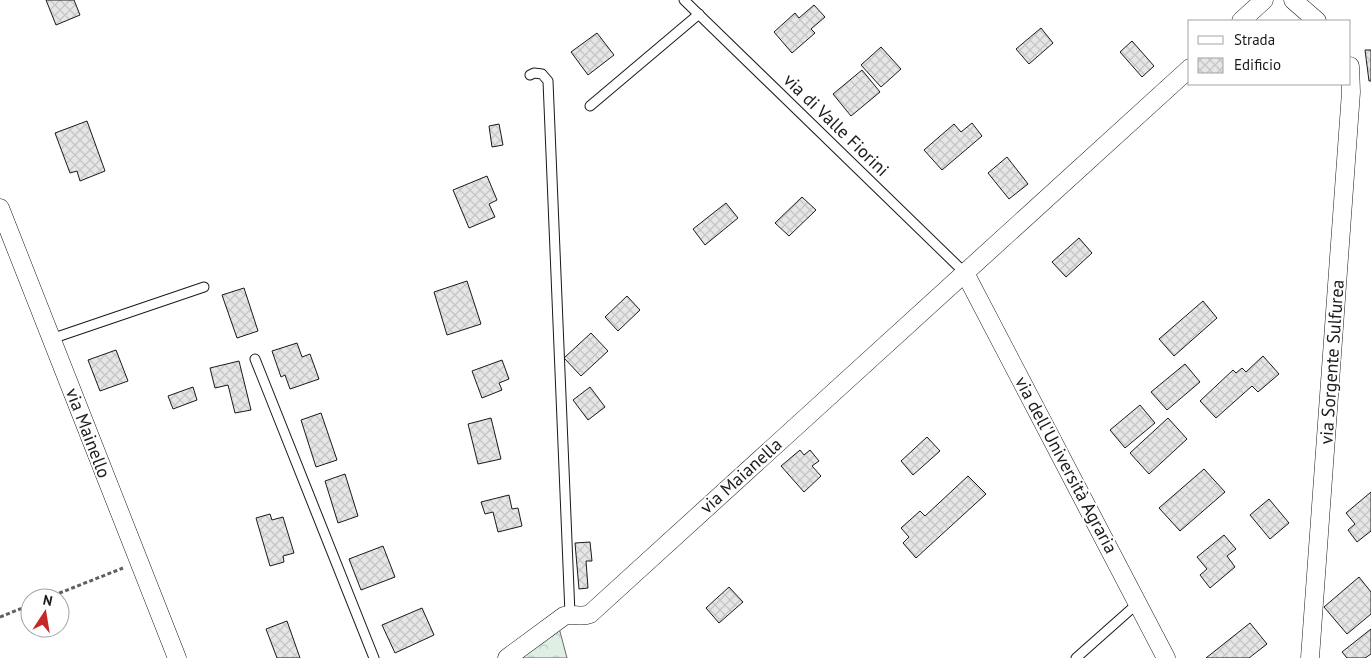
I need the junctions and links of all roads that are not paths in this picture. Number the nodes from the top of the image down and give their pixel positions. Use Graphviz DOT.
graph roads {
  1 [pos="684,0"];
  2 [pos="1264,0"];
  3 [pos="1293,0"];
  4 [pos="699,14"];
  5 [pos="1242,20"];
  6 [pos="1315,20"];
  7 [pos="1188,70"];
  8 [pos="530,75"];
  9 [pos="1351,85"];
  10 [pos="590,106"];
  11 [pos="0,208"];
  12 [pos="965,273"];
  13 [pos="204,287"];
  14 [pos="51,339"];
  15 [pos="255,359"];
  16 [pos="1138,603"];
  17 [pos="570,614"];
  18 [pos="177,658"];
  19 [pos="374,658"];
  20 [pos="507,658"];
  21 [pos="1076,658"];
  22 [pos="1166,658"];
  23 [pos="1310,658"];
  1 -- 4 [label="lane, via di Valle Fiorini"];
  2 -- 5 [label="street"];
  3 -- 6 [label="street"];
  4 -- 10 [label="lane"];
  4 -- 12 [label="lane, via di Valle Fiorini"];
  7 -- 12 [label="street, via Maianella"];
  8 -- 17 [label="lane"];
  9 -- 23 [label="street, via Sorgente Sulfurea"];
  11 -- 14 [label="street, via Mainello"];
  12 -- 16 [label="street, via dell'Università Agraria"];
  12 -- 17 [label="street, via Maianella"];
  13 -- 14 [label="lane"];
  14 -- 18 [label="street, via Mainello"];
  15 -- 19 [label="lane"];
  16 -- 21 [label="lane"];
  16 -- 22 [label="street, via dell'Università Agraria"];
  17 -- 20 [label="street, via Maianella"];
}
